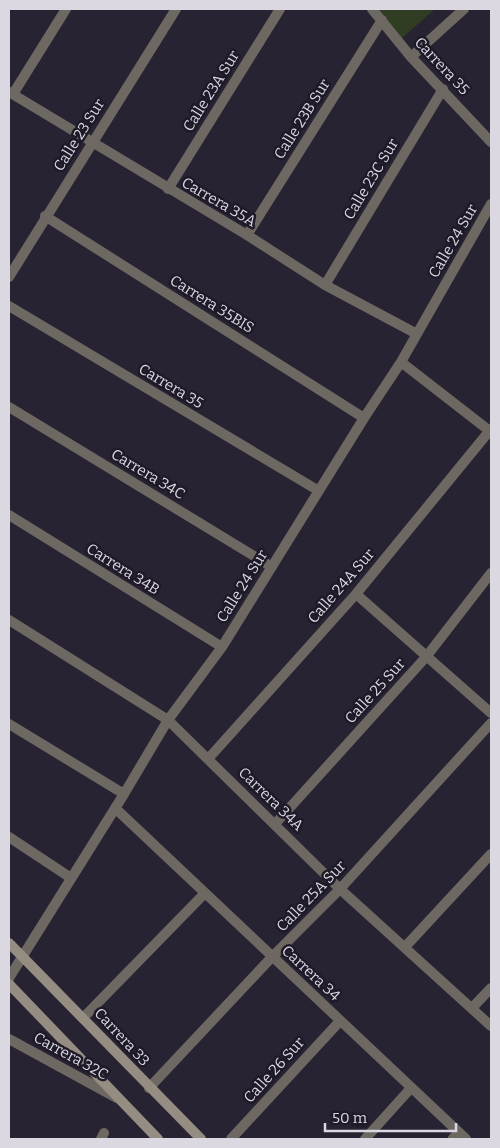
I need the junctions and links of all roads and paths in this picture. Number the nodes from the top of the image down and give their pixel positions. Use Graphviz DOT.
graph roads {
  1 [pos="66,9"];
  2 [pos="176,9"];
  3 [pos="280,9"];
  4 [pos="372,9"];
  5 [pos="464,9"];
  6 [pos="382,20"];
  7 [pos="412,57"];
  8 [pos="443,89"];
  9 [pos="11,93"];
  10 [pos="491,142"];
  11 [pos="91,143"];
  12 [pos="168,189"];
  13 [pos="491,205"];
  14 [pos="45,216"];
  15 [pos="247,235"];
  16 [pos="9,277"];
  17 [pos="325,285"];
  18 [pos="9,306"];
  19 [pos="417,334"];
  20 [pos="401,362"];
  21 [pos="9,407"];
  22 [pos="364,418"];
  23 [pos="491,430"];
  24 [pos="318,491"];
  25 [pos="9,515"];
  26 [pos="272,567"];
  27 [pos="491,574"];
  28 [pos="356,594"];
  29 [pos="9,620"];
  30 [pos="222,647"];
  31 [pos="426,657"];
  32 [pos="491,713"];
  33 [pos="168,720"];
  34 [pos="491,723"];
  35 [pos="9,724"];
  36 [pos="208,759"];
  37 [pos="124,794"];
  38 [pos="115,808"];
  39 [pos="275,824"];
  40 [pos="9,837"];
  41 [pos="491,854"];
  42 [pos="71,878"];
  43 [pos="340,889"];
  44 [pos="204,893"];
  45 [pos="9,942"];
  46 [pos="404,946"];
  47 [pos="22,955"];
  48 [pos="272,957"];
  49 [pos="9,978"];
  50 [pos="9,984"];
  51 [pos="491,988"];
  52 [pos="472,1008"];
  53 [pos="83,1018"];
  54 [pos="340,1021"];
  55 [pos="491,1026"];
  56 [pos="9,1039"];
  57 [pos="149,1088"];
  58 [pos="411,1088"];
  59 [pos="120,1100"];
  60 [pos="458,1137"];
  61 [pos="158,1139"];
  62 [pos="201,1139"];
  63 [pos="231,1139"];
  64 [pos="365,1139"];
  1 -- 9 [label="street"];
  2 -- 11 [label="street, Calle 23 Sur"];
  3 -- 12 [label="street, Calle 23A Sur"];
  4 -- 6 [label="street, Carrera 35"];
  5 -- 7 [label="street"];
  6 -- 7 [label="street, Carrera 35"];
  6 -- 15 [label="street, Calle 23B Sur"];
  7 -- 8 [label="street, Carrera 35"];
  8 -- 10 [label="street, Carrera 35"];
  8 -- 17 [label="street, Calle 23C Sur"];
  9 -- 11 [label="street, Carrera 35A"];
  11 -- 12 [label="street, Carrera 35A"];
  11 -- 14 [label="street, Calle 23 Sur"];
  12 -- 15 [label="street, Carrera 35A"];
  13 -- 19 [label="street, Calle 24 Sur"];
  14 -- 16 [label="street, Calle 23 Sur"];
  14 -- 22 [label="street, Carrera 35BIS"];
  15 -- 17 [label="street, Carrera 35A"];
  17 -- 19 [label="street, Carrera 35A"];
  18 -- 24 [label="street, Carrera 35"];
  19 -- 20 [label="street, Calle 24 Sur"];
  20 -- 22 [label="street, Calle 24 Sur"];
  20 -- 23 [label="street"];
  21 -- 26 [label="street, Carrera 34C"];
  22 -- 24 [label="street, Calle 24 Sur"];
  23 -- 28 [label="street, Calle 24A Sur"];
  24 -- 26 [label="street, Calle 24 Sur"];
  25 -- 30 [label="street, Carrera 34B"];
  26 -- 30 [label="street, Calle 24 Sur"];
  27 -- 31 [label="street, Calle 25 Sur"];
  28 -- 31 [label="street"];
  28 -- 36 [label="street, Calle 24A Sur"];
  29 -- 33 [label="street, Carrera 34A"];
  30 -- 33 [label="street, Calle 24 Sur"];
  31 -- 32 [label="street"];
  31 -- 39 [label="street, Calle 25 Sur"];
  33 -- 36 [label="street, Carrera 34A"];
  33 -- 37 [label="street, Calle 24 Sur"];
  34 -- 43 [label="street, Calle 25A Sur"];
  35 -- 37 [label="street"];
  36 -- 39 [label="street, Carrera 34A"];
  37 -- 38 [label="street, Calle 24 Sur"];
  38 -- 42 [label="street, Calle 24 Sur"];
  38 -- 44 [label="street, Carrera 34"];
  39 -- 43 [label="street, Carrera 34A"];
  40 -- 42 [label="street"];
  41 -- 46 [label="street"];
  42 -- 47 [label="street, Calle 24 Sur"];
  43 -- 46 [label="street, Carrera 34A"];
  43 -- 48 [label="street, Calle 25A Sur"];
  44 -- 48 [label="street, Carrera 34"];
  44 -- 53 [label="street"];
  45 -- 47 [label="main road, Carrera 33"];
  46 -- 52 [label="street, Carrera 34A"];
  47 -- 49 [label="street, Calle 24 Sur"];
  47 -- 53 [label="main road, Carrera 33"];
  48 -- 54 [label="street, Carrera 34"];
  48 -- 57 [label="street, Calle 25A Sur"];
  50 -- 59 [label="main road"];
  51 -- 52 [label="street"];
  52 -- 55 [label="street, Carrera 34A"];
  53 -- 57 [label="main road, Carrera 33"];
  54 -- 58 [label="street, Carrera 34"];
  54 -- 63 [label="street, Calle 26 Sur"];
  56 -- 59 [label="street, Carrera 32C"];
  57 -- 62 [label="main road, Carrera 33"];
  58 -- 60 [label="street, Carrera 34"];
  58 -- 64 [label="street"];
  59 -- 61 [label="main road"];
}
